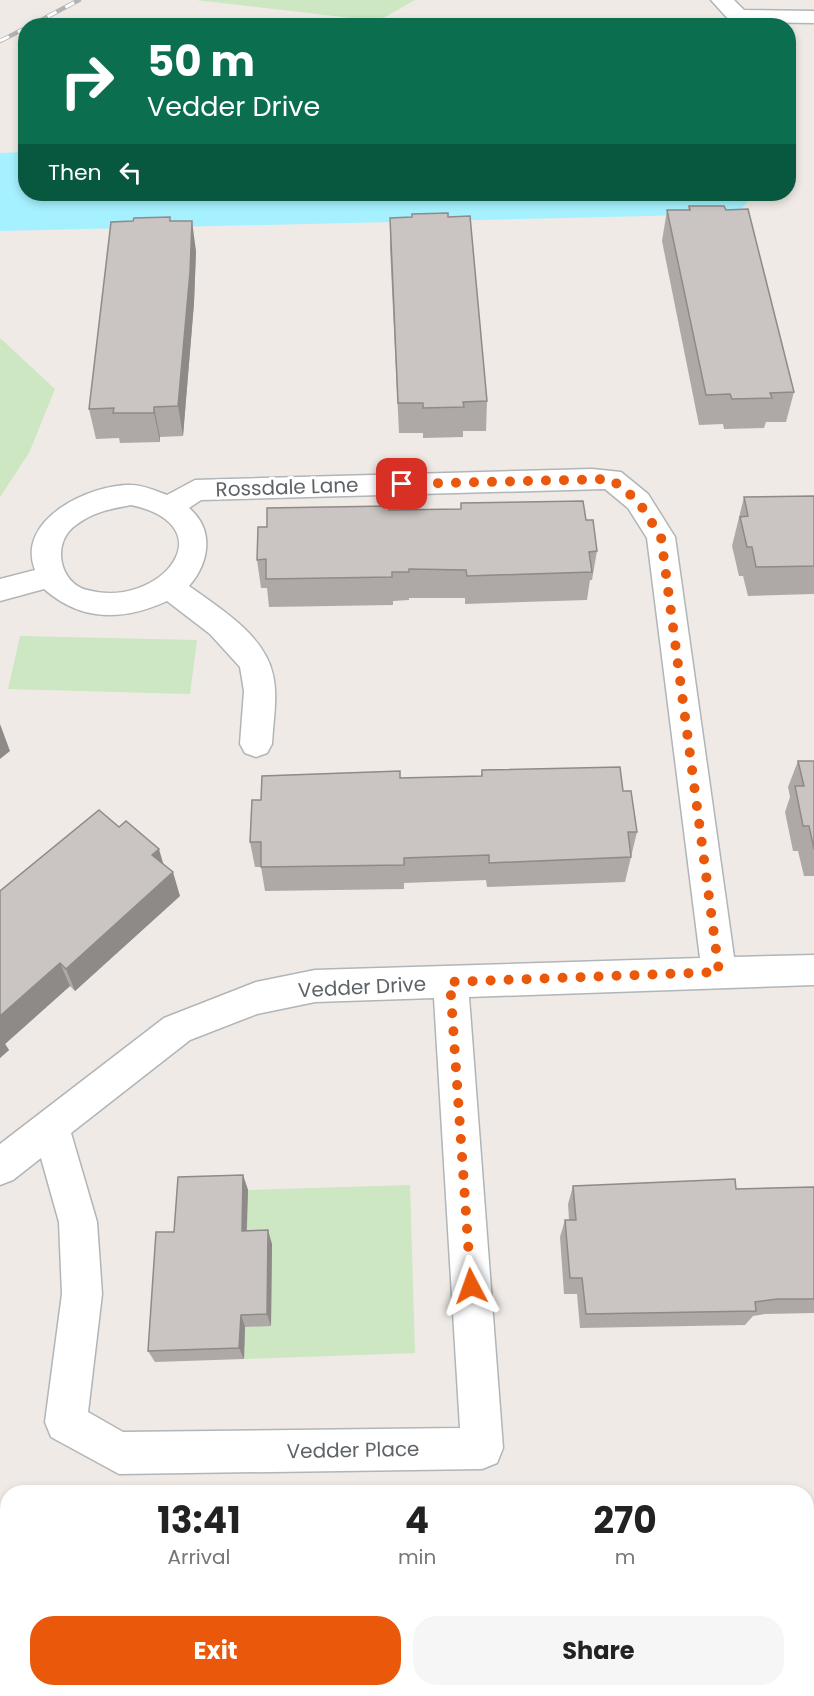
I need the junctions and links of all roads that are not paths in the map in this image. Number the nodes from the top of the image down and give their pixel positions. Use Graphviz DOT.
graph roads {
  1 [pos="722,0"];
  2 [pos="814,17"];
  3 [pos="171,506"];
  4 [pos="50,577"];
  5 [pos="169,587"];
  6 [pos="0,590"];
  7 [pos="256,744"];
  8 [pos="814,970"];
  9 [pos="719,972"];
  10 [pos="450,982"];
  11 [pos="50,1126"];
  12 [pos="0,1167"];
  1 -- 2 [label="street"];
  3 -- 4 [label="street"];
  3 -- 5 [label="street"];
  3 -- 9 [label="street, Rossdale Lane"];
  4 -- 5 [label="street"];
  4 -- 6 [label="street"];
  5 -- 7 [label="street"];
  8 -- 9 [label="street, Vedder Drive"];
  9 -- 10 [label="street, Vedder Drive"];
  10 -- 11 [label="street, Vedder Drive"];
  10 -- 11 [label="street, Vedder Place"];
  11 -- 12 [label="street, Vedder Drive"];
}
